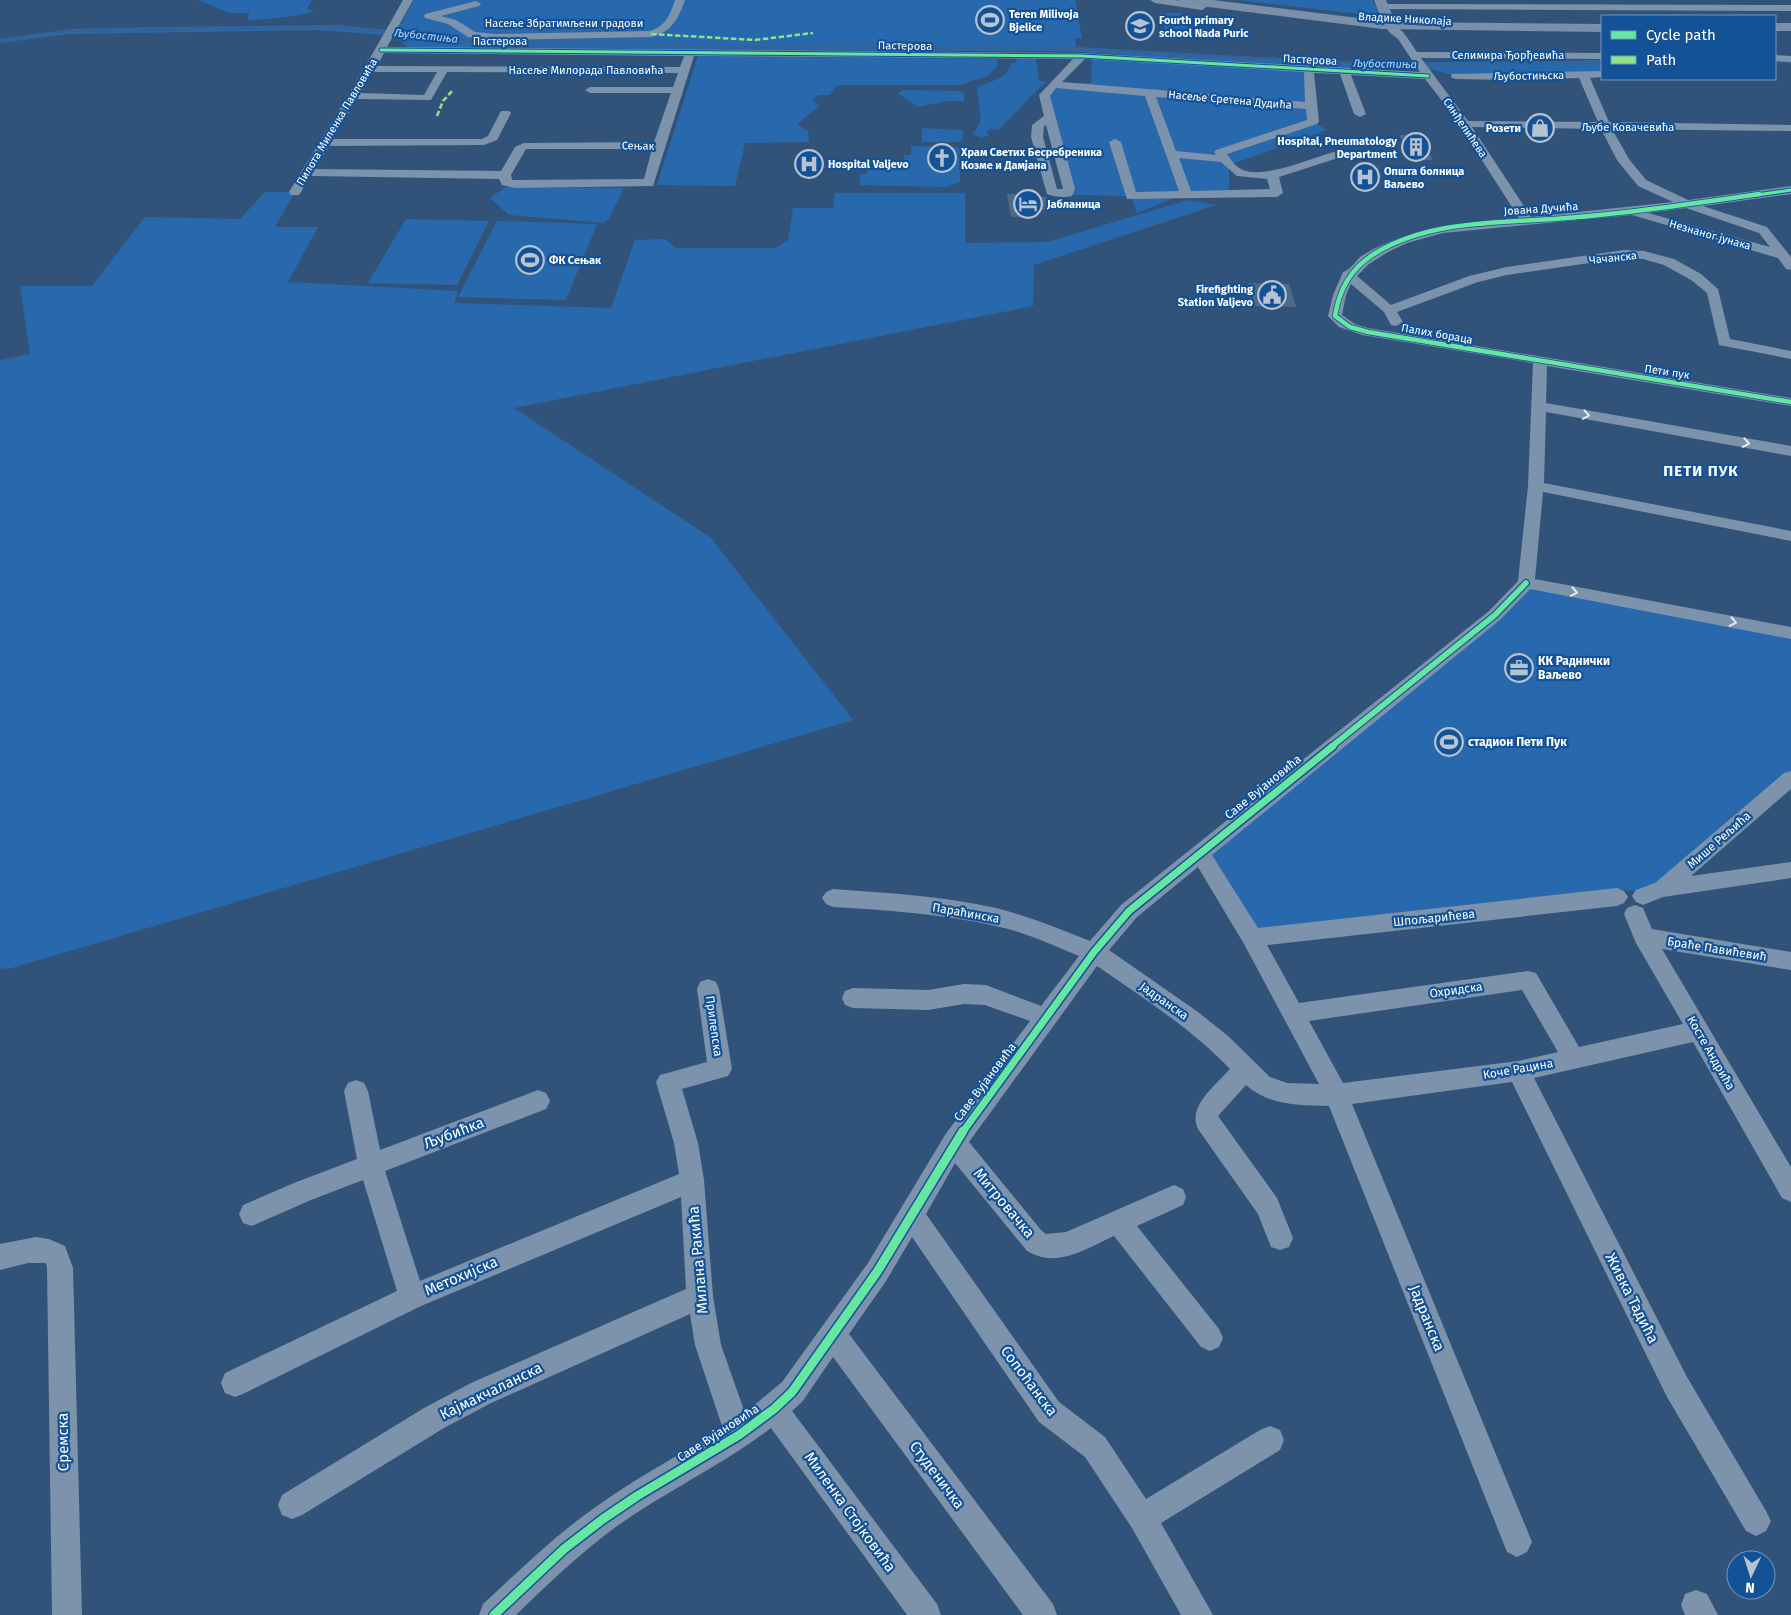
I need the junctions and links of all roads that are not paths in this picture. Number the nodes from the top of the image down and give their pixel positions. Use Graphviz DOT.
graph roads {
  1 [pos="680,0"];
  2 [pos="1155,0"];
  3 [pos="1184,0"];
  4 [pos="1744,0"];
  5 [pos="477,2"];
  6 [pos="1210,2"];
  7 [pos="1382,3"];
  8 [pos="1452,4"];
  9 [pos="1562,8"];
  10 [pos="1751,8"];
  11 [pos="1791,8"];
  12 [pos="411,12"];
  13 [pos="429,16"];
  14 [pos="1601,23"];
  15 [pos="1776,25"];
  16 [pos="1791,25"];
  17 [pos="1397,26"];
  18 [pos="1601,28"];
  19 [pos="460,29"];
  20 [pos="381,50"];
  21 [pos="481,51"];
  22 [pos="690,53"];
  23 [pos="1082,56"];
  24 [pos="1601,56"];
  25 [pos="1776,58"];
  26 [pos="1791,59"];
  27 [pos="1421,65"];
  28 [pos="370,68"];
  29 [pos="444,69"];
  30 [pos="472,69"];
  31 [pos="683,70"];
  32 [pos="1309,70"];
  33 [pos="1345,72"];
  34 [pos="1583,74"];
  35 [pos="1601,74"];
  36 [pos="1456,76"];
  37 [pos="1054,85"];
  38 [pos="1149,93"];
  39 [pos="353,96"];
  40 [pos="589,96"];
  41 [pos="675,96"];
  42 [pos="1311,106"];
  43 [pos="504,113"];
  44 [pos="1360,114"];
  45 [pos="1050,117"];
  46 [pos="1464,124"];
  47 [pos="1607,126"];
  48 [pos="1791,128"];
  49 [pos="1115,142"];
  50 [pos="325,143"];
  51 [pos="353,143"];
  52 [pos="659,145"];
  53 [pos="1171,154"];
  54 [pos="1334,156"];
  55 [pos="1225,159"];
  56 [pos="306,172"];
  57 [pos="335,173"];
  58 [pos="505,175"];
  59 [pos="1272,176"];
  60 [pos="1791,190"];
  61 [pos="295,192"];
  62 [pos="1186,194"];
  63 [pos="1686,204"];
  64 [pos="1638,214"];
  65 [pos="1526,220"];
  66 [pos="1763,230"];
  67 [pos="1782,236"];
  68 [pos="1782,255"];
  69 [pos="1791,266"];
  70 [pos="1348,276"];
  71 [pos="1389,310"];
  72 [pos="1335,316"];
  73 [pos="1404,338"];
  74 [pos="1791,355"];
  75 [pos="1540,361"];
  76 [pos="1791,402"];
  77 [pos="1538,406"];
  78 [pos="1791,451"];
  79 [pos="1536,486"];
  80 [pos="1791,536"];
  81 [pos="1526,583"];
  82 [pos="1791,633"];
  83 [pos="1791,778"];
  84 [pos="1704,852"];
  85 [pos="1200,853"];
  86 [pos="1791,870"];
  87 [pos="1728,878"];
  88 [pos="833,898"];
  89 [pos="1647,900"];
  90 [pos="1644,936"];
  91 [pos="1252,938"];
  92 [pos="1094,952"];
  93 [pos="1791,961"];
  94 [pos="708,989"];
  95 [pos="853,998"];
  96 [pos="1294,1013"];
  97 [pos="1047,1018"];
  98 [pos="1697,1031"];
  99 [pos="1574,1059"];
  100 [pos="1244,1069"];
  101 [pos="1518,1071"];
  102 [pos="668,1082"];
  103 [pos="356,1092"];
  104 [pos="1337,1095"];
  105 [pos="538,1101"];
  106 [pos="954,1143"];
  107 [pos="371,1165"];
  108 [pos="692,1180"];
  109 [pos="1791,1190"];
  110 [pos="1174,1197"];
  111 [pos="252,1214"];
  112 [pos="912,1216"];
  113 [pos="1119,1223"];
  114 [pos="1280,1238"];
  115 [pos="0,1257"];
  116 [pos="700,1296"];
  117 [pos="412,1297"];
  118 [pos="832,1335"];
  119 [pos="1210,1338"];
  120 [pos="235,1383"];
  121 [pos="774,1409"];
  122 [pos="739,1435"];
  123 [pos="1270,1440"];
  124 [pos="292,1505"];
  125 [pos="1142,1518"];
  126 [pos="1756,1521"];
  127 [pos="1517,1542"];
  128 [pos="66,1615"];
  129 [pos="494,1615"];
  130 [pos="926,1615"];
  131 [pos="1042,1615"];
  132 [pos="1198,1615"];
  1 -- 19 [label="street, Насеље Збратимљени градови"];
  2 -- 6 [label="street"];
  3 -- 6 [label="main road, Владике Николаја"];
  4 -- 10 [label="street"];
  5 -- 13 [label="street"];
  5 -- 19 [label="street, Насеље Збратимљени градови"];
  6 -- 17 [label="main road, Владике Николаја"];
  7 -- 8 [label="street"];
  7 -- 17 [label="main road, Синђелићева"];
  8 -- 9 [label="street"];
  9 -- 10 [label="street"];
  10 -- 11 [label="street"];
  12 -- 13 [label="street"];
  12 -- 20 [label="street, Пилота Миленка Павловића"];
  13 -- 19 [label="street, Насеље Збратимљени градови"];
  14 -- 17 [label="main road, Владике Николаја"];
  15 -- 16 [label="main road"];
  17 -- 18 [label="main road"];
  17 -- 27 [label="street, Синђелићева"];
  20 -- 21 [label="street, Пастерова"];
  20 -- 28 [label="street, Пилота Миленка Павловића"];
  21 -- 22 [label="street, Пастерова"];
  21 -- 30 [label="street"];
  22 -- 23 [label="street, Пастерова"];
  22 -- 31 [label="street"];
  23 -- 32 [label="street, Пастерова"];
  23 -- 37 [label="street"];
  24 -- 27 [label="street, Селимира Ђорђевића"];
  25 -- 26 [label="street"];
  27 -- 33 [label="street, Пастерова"];
  27 -- 46 [label="street, Синђелићева"];
  28 -- 29 [label="street, Насеље Милорада Павловића"];
  28 -- 39 [label="street, Пилота Миленка Павловића"];
  29 -- 30 [label="street, Насеље Милорада Павловића"];
  29 -- 39 [label="street"];
  30 -- 31 [label="street, Насеље Милорада Павловића"];
  31 -- 41 [label="street, Насеље Милорада Павловића"];
  32 -- 33 [label="street, Пастерова"];
  32 -- 42 [label="street, Насеље Сретена Дудића"];
  33 -- 44 [label="street, Пастерова"];
  34 -- 35 [label="street, Љубостињска"];
  34 -- 36 [label="street, Љубостињска"];
  34 -- 47 [label="street"];
  37 -- 38 [label="street, Насеље Сретена Дудића"];
  37 -- 45 [label="street"];
  38 -- 42 [label="street, Насеље Сретена Дудића"];
  38 -- 53 [label="street, Насеље Сретена Дудића"];
  39 -- 50 [label="street, Пилота Миленка Павловића"];
  40 -- 41 [label="street"];
  41 -- 52 [label="street, Насеље Милорада Павловића"];
  42 -- 55 [label="street, Насеље Сретена Дудића"];
  43 -- 51 [label="street"];
  45 -- 45 [label="street"];
  46 -- 47 [label="street, Љубе Ковачевића"];
  46 -- 65 [label="street, Синђелићева"];
  47 -- 48 [label="street, Љубе Ковачевића"];
  47 -- 63 [label="street"];
  49 -- 62 [label="street"];
  50 -- 51 [label="street"];
  50 -- 56 [label="street, Пилота Миленка Павловића"];
  51 -- 57 [label="street"];
  52 -- 58 [label="street, Сењак"];
  52 -- 58 [label="street, Сењак"];
  53 -- 55 [label="street"];
  53 -- 62 [label="street, Насеље Сретена Дудића"];
  54 -- 59 [label="street"];
  55 -- 59 [label="street"];
  56 -- 57 [label="street, Сењак"];
  56 -- 61 [label="street, Пилота Миленка Павловића"];
  57 -- 58 [label="street, Сењак"];
  59 -- 62 [label="street"];
  60 -- 63 [label="street, Јована Дучића"];
  63 -- 65 [label="street, Јована Дучића"];
  63 -- 66 [label="street"];
  64 -- 68 [label="street, Незнаног јунака"];
  65 -- 70 [label="street, Јована Дучића"];
  66 -- 67 [label="street"];
  66 -- 68 [label="street"];
  68 -- 69 [label="street"];
  70 -- 71 [label="street"];
  70 -- 72 [label="street, Јована Дучића"];
  71 -- 73 [label="street"];
  71 -- 74 [label="street, Чачанска"];
  72 -- 73 [label="street, Палих бораца"];
  73 -- 75 [label="street, Палих бораца"];
  75 -- 76 [label="street, Пети пук"];
  75 -- 77 [label="street"];
  77 -- 78 [label="street, one-way"];
  77 -- 79 [label="street"];
  79 -- 80 [label="street"];
  79 -- 81 [label="street"];
  81 -- 82 [label="street, one-way"];
  81 -- 85 [label="street, Саве Вујановића"];
  83 -- 84 [label="street, Мише Рељића"];
  84 -- 87 [label="street"];
  84 -- 89 [label="street, Мише Рељића"];
  85 -- 91 [label="street, Јадранска"];
  85 -- 92 [label="street, Саве Вујановића"];
  86 -- 87 [label="street"];
  87 -- 89 [label="street"];
  88 -- 92 [label="street, Параћинска"];
  89 -- 90 [label="street, Косте Андрића"];
  89 -- 91 [label="street, Шпољарићева"];
  90 -- 93 [label="street, Браће Павићевић"];
  90 -- 98 [label="street, Косте Андрића"];
  91 -- 96 [label="street, Јадранска"];
  92 -- 97 [label="street, Саве Вујановића"];
  92 -- 100 [label="street, Јадранска"];
  94 -- 102 [label="street, Прилепска"];
  95 -- 97 [label="street"];
  96 -- 99 [label="street, Охридска"];
  96 -- 104 [label="street, Јадранска"];
  97 -- 106 [label="street, Саве Вујановића"];
  98 -- 99 [label="street, Коче Рацина"];
  98 -- 109 [label="street, Косте Андрића"];
  99 -- 101 [label="street, Коче Рацина"];
  100 -- 104 [label="street, Јадранска"];
  100 -- 114 [label="street"];
  101 -- 104 [label="street, Коче Рацина"];
  101 -- 126 [label="street, Живка Тадића"];
  102 -- 108 [label="street, Милана Ракића"];
  103 -- 107 [label="street"];
  104 -- 127 [label="street, Јадранска"];
  105 -- 107 [label="street, Љубићка"];
  106 -- 112 [label="street, Саве Вујановића"];
  106 -- 113 [label="street, Митровачка"];
  107 -- 111 [label="street, Љубићка"];
  107 -- 117 [label="street"];
  108 -- 116 [label="street, Милана Ракића"];
  108 -- 117 [label="street, Метохијска"];
  110 -- 113 [label="street, Митровачка"];
  112 -- 118 [label="street, Саве Вујановића"];
  112 -- 125 [label="street, Сопоћанска"];
  113 -- 119 [label="street"];
  115 -- 128 [label="street, Сремска"];
  116 -- 122 [label="street, Милана Ракића"];
  116 -- 124 [label="street, Кајмакчаланска"];
  117 -- 120 [label="street, Метохијска"];
  118 -- 121 [label="street, Саве Вујановића"];
  118 -- 131 [label="street, Студеничка"];
  121 -- 122 [label="street, Саве Вујановића"];
  121 -- 130 [label="street, Миленка Стојковића"];
  122 -- 129 [label="street, Саве Вујановића"];
  123 -- 125 [label="street"];
  125 -- 132 [label="street, Сопоћанска"];
}
